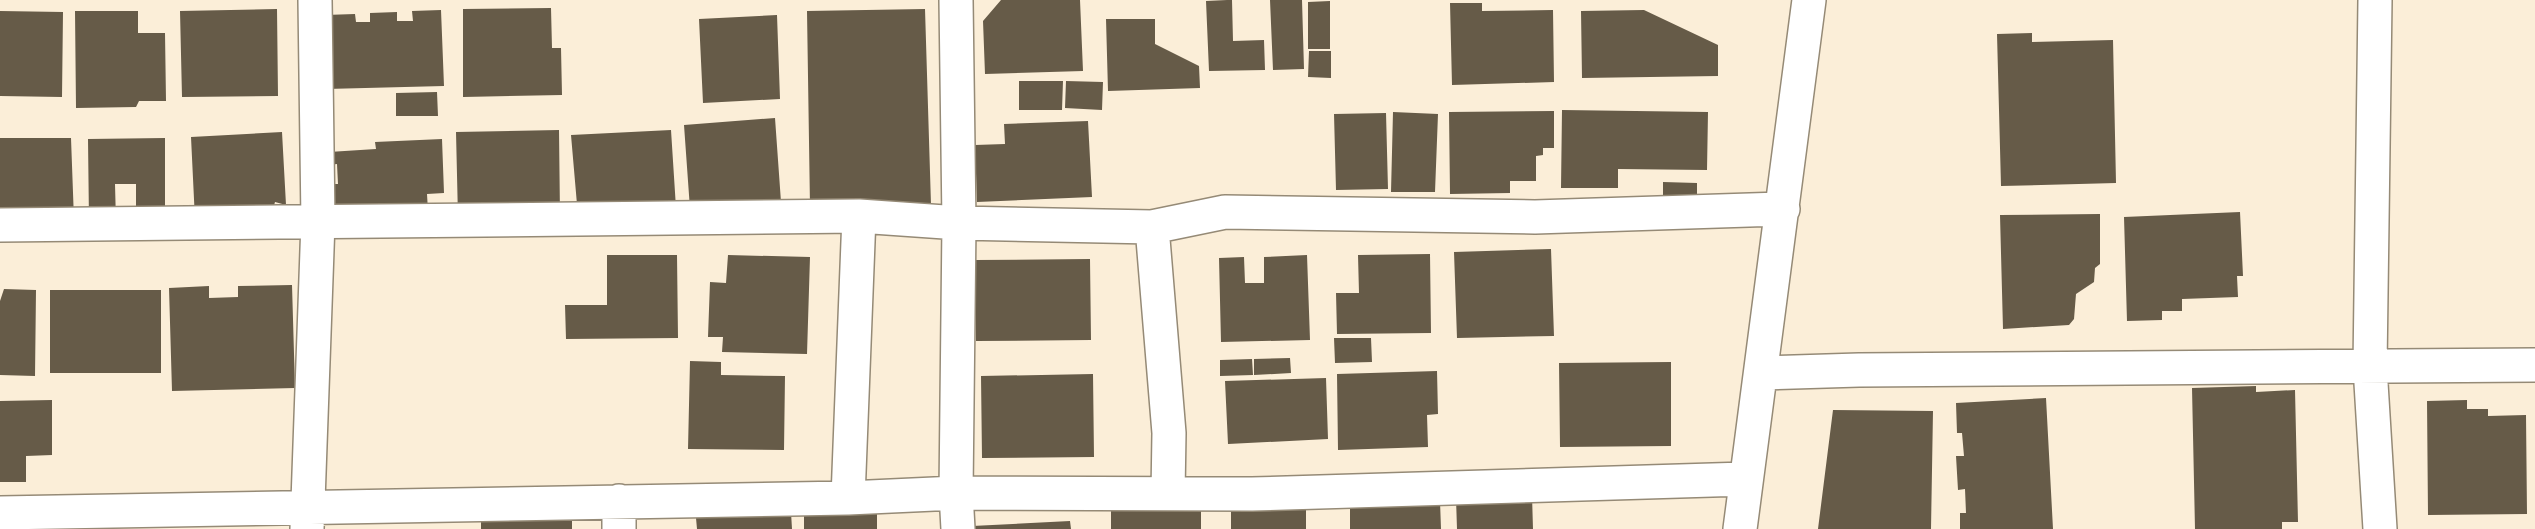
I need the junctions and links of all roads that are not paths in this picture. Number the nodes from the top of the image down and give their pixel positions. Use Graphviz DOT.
graph roads {
  1 [pos="315,0"];
  2 [pos="956,0"];
  3 [pos="1809,0"];
  4 [pos="2375,0"];
  5 [pos="1783,209"];
  6 [pos="859,216"];
  7 [pos="318,222"];
  8 [pos="959,223"];
  9 [pos="0,225"];
  10 [pos="1152,227"];
  11 [pos="2535,365"];
  12 [pos="2370,366"];
  13 [pos="1762,373"];
  14 [pos="1746,479"];
  15 [pos="956,493"];
  16 [pos="1168,493"];
  17 [pos="848,498"];
  18 [pos="0,513"];
  19 [pos="619,515"];
  20 [pos="307,518"];
  21 [pos="958,529"];
  22 [pos="1740,529"];
  23 [pos="2380,529"];
  1 -- 7 [label="street"];
  2 -- 8 [label="street"];
  3 -- 5 [label="street"];
  4 -- 12 [label="street"];
  5 -- 10 [label="street"];
  5 -- 13 [label="street"];
  6 -- 7 [label="street"];
  6 -- 8 [label="street"];
  6 -- 17 [label="street"];
  7 -- 9 [label="street"];
  7 -- 20 [label="street"];
  8 -- 10 [label="street"];
  8 -- 15 [label="street"];
  10 -- 16 [label="street"];
  11 -- 12 [label="street"];
  12 -- 13 [label="street"];
  12 -- 23 [label="street"];
  13 -- 14 [label="street"];
  14 -- 16 [label="street"];
  14 -- 22 [label="street"];
  15 -- 16 [label="street"];
  15 -- 17 [label="street"];
  15 -- 21 [label="street"];
  17 -- 19 [label="street"];
  18 -- 20 [label="street"];
  19 -- 20 [label="street"];
}
